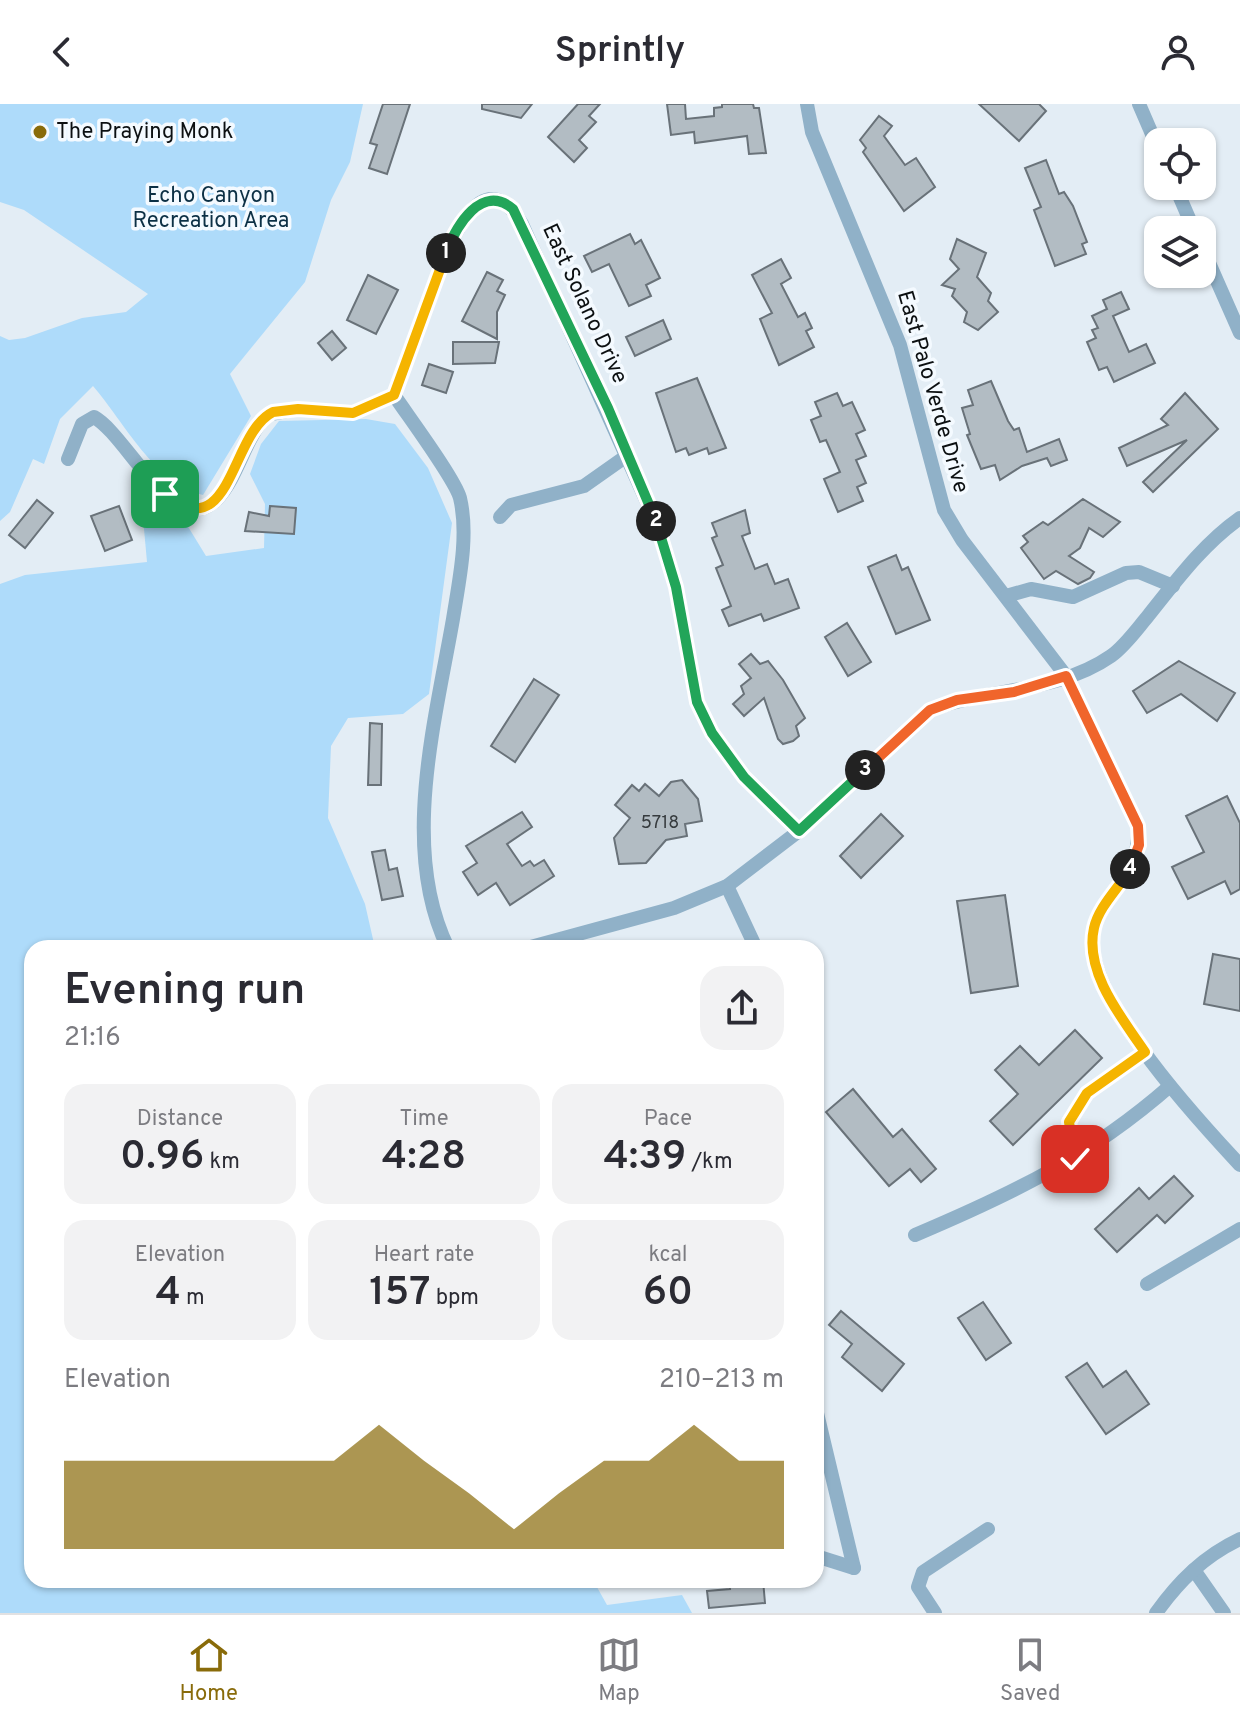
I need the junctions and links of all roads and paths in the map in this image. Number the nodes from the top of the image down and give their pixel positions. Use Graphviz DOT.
graph roads {
  1 [pos="807,104"];
  2 [pos="1139,104"];
  3 [pos="1149,128"];
  4 [pos="1216,279"];
  5 [pos="1240,333"];
  6 [pos="394,395"];
  7 [pos="628,455"];
  8 [pos="68,459"];
  9 [pos="500,517"];
  10 [pos="1240,518"];
  11 [pos="1173,586"];
  12 [pos="1006,596"];
  13 [pos="1066,676"];
  14 [pos="799,831"];
  15 [pos="727,886"];
  16 [pos="444,940"];
  17 [pos="556,940"];
  18 [pos="752,940"];
  19 [pos="1145,1052"];
  20 [pos="1170,1086"];
  21 [pos="1075,1159"];
  22 [pos="1240,1165"];
  23 [pos="1240,1229"];
  24 [pos="915,1235"];
  25 [pos="1147,1284"];
  26 [pos="824,1442"];
  27 [pos="988,1529"];
  28 [pos="1240,1539"];
  29 [pos="824,1559"];
  30 [pos="1194,1570"];
  31 [pos="935,1613"];
  32 [pos="1156,1613"];
  33 [pos="1224,1613"];
  1 -- 12 [label="street, East Palo Verde Drive"];
  2 -- 3 [label="street"];
  4 -- 5 [label="street"];
  6 -- 7 [label="street, East Solano Drive"];
  6 -- 8 [label="street"];
  6 -- 16 [label="street"];
  7 -- 9 [label="street"];
  7 -- 14 [label="street, East Solano Drive"];
  10 -- 11 [label="street"];
  11 -- 12 [label="street"];
  11 -- 13 [label="street"];
  12 -- 13 [label="street, East Palo Verde Drive"];
  13 -- 14 [label="street"];
  13 -- 19 [label="street, East Palo Verde Drive"];
  14 -- 15 [label="street"];
  15 -- 17 [label="street"];
  15 -- 18 [label="street"];
  19 -- 20 [label="street, East Palo Verde Drive"];
  19 -- 21 [label="street"];
  20 -- 21 [label="street"];
  20 -- 22 [label="street, East Palo Verde Drive"];
  21 -- 24 [label="street"];
  23 -- 25 [label="street"];
  26 -- 29 [label="street"];
  27 -- 31 [label="street"];
  28 -- 30 [label="street"];
  30 -- 32 [label="street"];
  30 -- 33 [label="street"];
}
